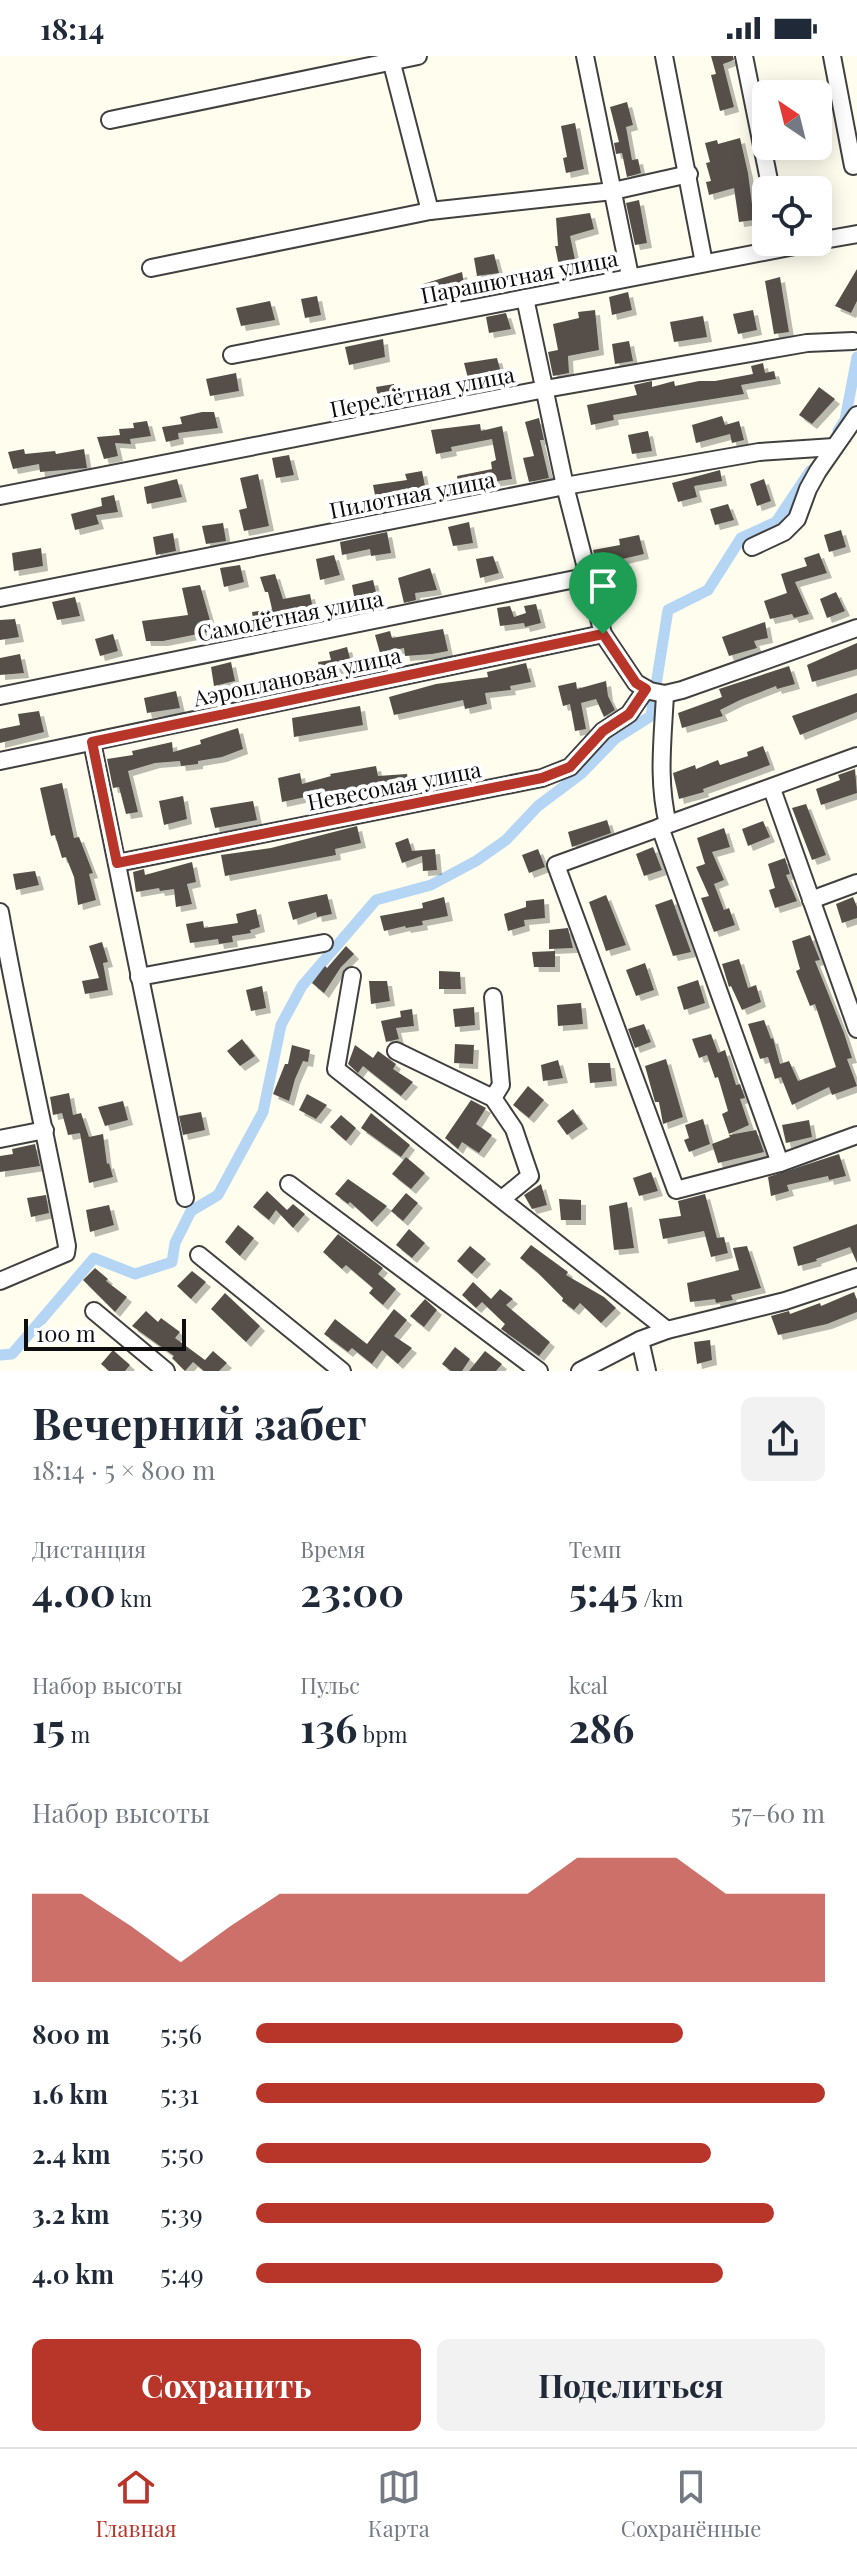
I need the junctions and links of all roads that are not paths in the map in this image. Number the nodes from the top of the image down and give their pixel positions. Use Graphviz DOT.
graph roads {
  1 [pos="418,56"];
  2 [pos="585,56"];
  3 [pos="664,56"];
  4 [pos="744,56"];
  5 [pos="832,56"];
  6 [pos="391,59"];
  7 [pos="110,120"];
  8 [pos="857,165"];
  9 [pos="689,174"];
  10 [pos="768,176"];
  11 [pos="613,191"];
  12 [pos="430,211"];
  13 [pos="857,234"];
  14 [pos="832,239"];
  15 [pos="752,252"];
  16 [pos="704,263"];
  17 [pos="151,268"];
  18 [pos="630,276"];
  19 [pos="525,298"];
  20 [pos="855,342"];
  21 [pos="232,355"];
  22 [pos="545,389"];
  23 [pos="857,415"];
  24 [pos="829,447"];
  25 [pos="565,486"];
  26 [pos="0,496"];
  27 [pos="752,547"];
  28 [pos="590,576"];
  29 [pos="0,598"];
  30 [pos="857,628"];
  31 [pos="603,634"];
  32 [pos="661,691"];
  33 [pos="0,696"];
  34 [pos="92,742"];
  35 [pos="857,756"];
  36 [pos="0,761"];
  37 [pos="772,789"];
  38 [pos="664,825"];
  39 [pos="117,863"];
  40 [pos="857,883"];
  41 [pos="811,900"];
  42 [pos="0,912"];
  43 [pos="324,943"];
  44 [pos="352,976"];
  45 [pos="139,977"];
  46 [pos="493,997"];
  47 [pos="853,1003"];
  48 [pos="17,1011"];
  49 [pos="0,1014"];
  50 [pos="857,1029"];
  51 [pos="396,1051"];
  52 [pos="493,1098"];
  53 [pos="45,1130"];
  54 [pos="857,1135"];
  55 [pos="0,1139"];
  56 [pos="780,1163"];
  57 [pos="289,1184"];
  58 [pos="185,1198"];
  59 [pos="502,1199"];
  60 [pos="199,1255"];
  61 [pos="857,1277"];
  62 [pos="0,1281"];
  63 [pos="94,1311"];
  64 [pos="667,1330"];
  65 [pos="640,1340"];
  66 [pos="166,1371"];
  67 [pos="342,1371"];
  68 [pos="539,1371"];
  69 [pos="580,1371"];
  70 [pos="647,1371"];
  1 -- 6 [label="street"];
  2 -- 11 [label="street"];
  3 -- 9 [label="street"];
  4 -- 10 [label="street"];
  5 -- 8 [label="street"];
  6 -- 7 [label="street"];
  6 -- 12 [label="street"];
  9 -- 11 [label="street"];
  9 -- 16 [label="street"];
  11 -- 12 [label="street"];
  11 -- 18 [label="street"];
  12 -- 17 [label="street"];
  13 -- 14 [label="street, Парашютная улица"];
  15 -- 16 [label="street, Парашютная улица"];
  16 -- 18 [label="street, Парашютная улица"];
  18 -- 19 [label="street, Парашютная улица"];
  19 -- 21 [label="street, Парашютная улица"];
  19 -- 22 [label="street"];
  20 -- 22 [label="street, Перелётная улица"];
  22 -- 25 [label="street"];
  22 -- 26 [label="street, Перелётная улица"];
  23 -- 24 [label="street"];
  24 -- 25 [label="street, Пилотная улица"];
  24 -- 27 [label="street"];
  25 -- 28 [label="street"];
  25 -- 29 [label="street, Пилотная улица"];
  28 -- 31 [label="street"];
  28 -- 33 [label="street, Самолётная улица"];
  30 -- 32 [label="street"];
  31 -- 32 [label="street"];
  31 -- 34 [label="street, Аэроплановая улица"];
  32 -- 38 [label="street"];
  32 -- 39 [label="street, Невесомая улица"];
  34 -- 36 [label="street, Аэроплановая улица"];
  34 -- 39 [label="street"];
  35 -- 37 [label="street"];
  37 -- 38 [label="street"];
  37 -- 41 [label="street"];
  38 -- 56 [label="street"];
  38 -- 56 [label="street"];
  39 -- 45 [label="street"];
  40 -- 41 [label="street"];
  41 -- 47 [label="street"];
  42 -- 48 [label="street"];
  43 -- 45 [label="street"];
  44 -- 59 [label="street"];
  45 -- 58 [label="street"];
  46 -- 52 [label="street"];
  47 -- 50 [label="street"];
  48 -- 49 [label="street"];
  48 -- 53 [label="street"];
  51 -- 52 [label="street"];
  52 -- 59 [label="street"];
  53 -- 55 [label="street"];
  53 -- 62 [label="street"];
  54 -- 56 [label="street"];
  57 -- 68 [label="street"];
  59 -- 64 [label="street"];
  60 -- 67 [label="street"];
  61 -- 64 [label="street"];
  63 -- 66 [label="street"];
  64 -- 65 [label="street"];
  65 -- 69 [label="street"];
  65 -- 70 [label="street"];
}
